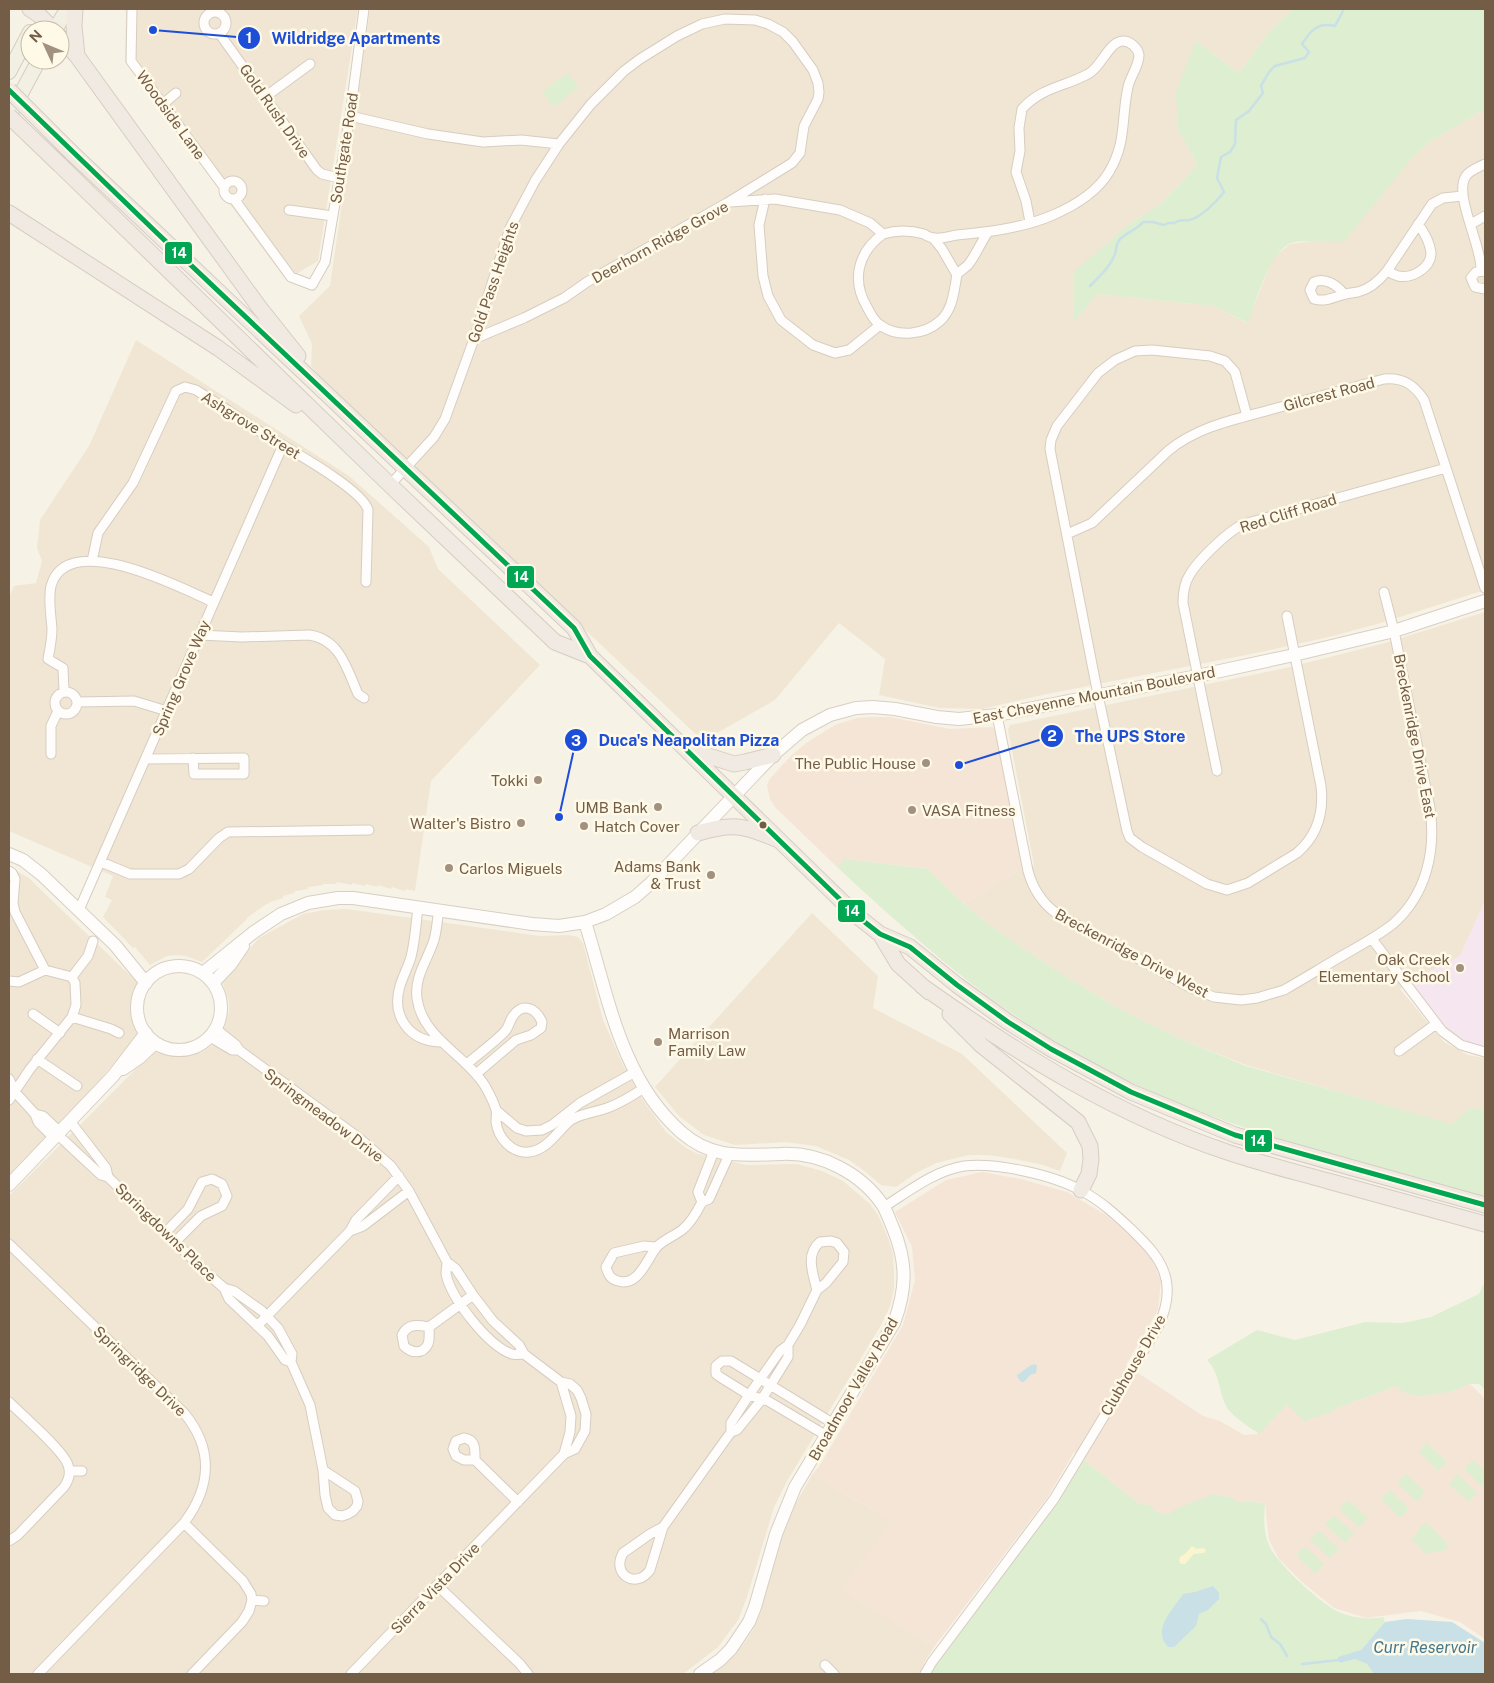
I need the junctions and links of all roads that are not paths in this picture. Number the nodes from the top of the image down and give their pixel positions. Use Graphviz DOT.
graph roads {
  1 [pos="67,9"];
  2 [pos="75,9"];
  3 [pos="132,9"];
  4 [pos="364,9"];
  5 [pos="220,10"];
  6 [pos="60,20"];
  7 [pos="219,33"];
  8 [pos="70,48"];
  9 [pos="20,51"];
  10 [pos="77,56"];
  11 [pos="310,64"];
  12 [pos="34,70"];
  13 [pos="9,72"];
  14 [pos="9,90"];
  15 [pos="176,93"];
  16 [pos="265,97"];
  17 [pos="163,104"];
  18 [pos="9,116"];
  19 [pos="350,116"];
  20 [pos="559,144"];
  21 [pos="1485,164"];
  22 [pos="339,178"];
  23 [pos="224,187"];
  24 [pos="1463,196"];
  25 [pos="234,199"];
  26 [pos="765,199"];
  27 [pos="727,202"];
  28 [pos="289,210"];
  29 [pos="11,215"];
  30 [pos="333,216"];
  31 [pos="1485,216"];
  32 [pos="1030,222"];
  33 [pos="1418,224"];
  34 [pos="1471,224"];
  35 [pos="988,232"];
  36 [pos="883,234"];
  37 [pos="933,238"];
  38 [pos="1387,271"];
  39 [pos="1483,271"];
  40 [pos="957,275"];
  41 [pos="1485,289"];
  42 [pos="1344,294"];
  43 [pos="880,325"];
  44 [pos="474,339"];
  45 [pos="1247,416"];
  46 [pos="352,418"];
  47 [pos="283,445"];
  48 [pos="1446,468"];
  49 [pos="406,469"];
  50 [pos="378,473"];
  51 [pos="390,485"];
  52 [pos="1067,534"];
  53 [pos="92,561"];
  54 [pos="366,582"];
  55 [pos="1485,588"];
  56 [pos="1384,592"];
  57 [pos="1485,601"];
  58 [pos="213,602"];
  59 [pos="1287,616"];
  60 [pos="1394,631"];
  61 [pos="199,635"];
  62 [pos="1294,655"];
  63 [pos="590,656"];
  64 [pos="1197,676"];
  65 [pos="64,691"];
  66 [pos="1098,695"];
  67 [pos="364,698"];
  68 [pos="78,702"];
  69 [pos="58,711"];
  70 [pos="167,711"];
  71 [pos="997,716"];
  72 [pos="687,749"];
  73 [pos="51,754"];
  74 [pos="773,755"];
  75 [pos="193,758"];
  76 [pos="146,759"];
  77 [pos="1216,770"];
  78 [pos="734,795"];
  79 [pos="369,830"];
  80 [pos="698,833"];
  81 [pos="781,841"];
  82 [pos="9,854"];
  83 [pos="101,862"];
  84 [pos="9,871"];
  85 [pos="418,907"];
  86 [pos="79,910"];
  87 [pos="439,910"];
  88 [pos="12,913"];
  89 [pos="585,922"];
  90 [pos="880,934"];
  91 [pos="248,938"];
  92 [pos="1372,939"];
  93 [pos="93,941"];
  94 [pos="408,969"];
  95 [pos="45,970"];
  96 [pos="421,972"];
  97 [pos="203,973"];
  98 [pos="72,977"];
  99 [pos="149,979"];
  100 [pos="9,981"];
  101 [pos="213,983"];
  102 [pos="922,986"];
  103 [pos="33,1014"];
  104 [pos="72,1017"];
  105 [pos="1436,1024"];
  106 [pos="60,1033"];
  107 [pos="146,1033"];
  108 [pos="213,1033"];
  109 [pos="119,1034"];
  110 [pos="440,1042"];
  111 [pos="155,1043"];
  112 [pos="1399,1051"];
  113 [pos="1485,1052"];
  114 [pos="37,1059"];
  115 [pos="467,1064"];
  116 [pos="635,1072"];
  117 [pos="476,1074"];
  118 [pos="113,1076"];
  119 [pos="9,1079"];
  120 [pos="77,1086"];
  121 [pos="644,1088"];
  122 [pos="15,1092"];
  123 [pos="9,1100"];
  124 [pos="497,1111"];
  125 [pos="70,1121"];
  126 [pos="562,1122"];
  127 [pos="57,1135"];
  128 [pos="714,1151"];
  129 [pos="729,1155"];
  130 [pos="399,1176"];
  131 [pos="108,1177"];
  132 [pos="9,1185"];
  133 [pos="410,1190"];
  134 [pos="1081,1190"];
  135 [pos="702,1202"];
  136 [pos="1485,1205"];
  137 [pos="884,1207"];
  138 [pos="1485,1224"];
  139 [pos="350,1230"];
  140 [pos="165,1233"];
  141 [pos="175,1242"];
  142 [pos="9,1244"];
  143 [pos="656,1247"];
  144 [pos="447,1262"];
  145 [pos="224,1288"];
  146 [pos="817,1290"];
  147 [pos="473,1295"];
  148 [pos="460,1304"];
  149 [pos="267,1316"];
  150 [pos="257,1326"];
  151 [pos="429,1327"];
  152 [pos="788,1345"];
  153 [pos="524,1354"];
  154 [pos="291,1362"];
  155 [pos="759,1379"];
  156 [pos="561,1382"];
  157 [pos="770,1386"];
  158 [pos="748,1395"];
  159 [pos="762,1399"];
  160 [pos="9,1402"];
  161 [pos="834,1424"];
  162 [pos="730,1432"];
  163 [pos="826,1436"];
  164 [pos="564,1454"];
  165 [pos="475,1460"];
  166 [pos="323,1470"];
  167 [pos="70,1471"];
  168 [pos="82,1471"];
  169 [pos="518,1502"];
  170 [pos="184,1523"];
  171 [pos="663,1527"];
  172 [pos="9,1541"];
  173 [pos="438,1585"];
  174 [pos="252,1600"];
  175 [pos="264,1601"];
  176 [pos="825,1665"];
  177 [pos="355,1673"];
  178 [pos="38,1674"];
  179 [pos="192,1674"];
  180 [pos="528,1674"];
  181 [pos="700,1674"];
  182 [pos="834,1674"];
  183 [pos="925,1674"];
  1 -- 6 [label="main road"];
  2 -- 10 [label="highway"];
  3 -- 17 [label="street, Woodside Lane"];
  4 -- 19 [label="street, Southgate Road"];
  5 -- 7 [label="street"];
  5 -- 7 [label="street"];
  7 -- 16 [label="street, Gold Rush Drive"];
  8 -- 10 [label="highway"];
  9 -- 13 [label="main road"];
  10 -- 46 [label="highway"];
  11 -- 16 [label="street"];
  12 -- 18 [label="main road"];
  14 -- 46 [label="highway, bridge"];
  15 -- 17 [label="street"];
  16 -- 22 [label="street, Gold Rush Drive"];
  17 -- 23 [label="street, Woodside Lane"];
  18 -- 50 [label="highway, bridge"];
  19 -- 20 [label="street"];
  19 -- 22 [label="street, Southgate Road"];
  20 -- 27 [label="street, Gold Pass Heights"];
  20 -- 44 [label="street, Gold Pass Heights"];
  21 -- 24 [label="street"];
  22 -- 30 [label="street, Southgate Road"];
  23 -- 25 [label="street"];
  23 -- 25 [label="street"];
  24 -- 33 [label="street"];
  24 -- 34 [label="street"];
  25 -- 30 [label="street, Southgate Road"];
  26 -- 27 [label="street, Deerhorn Ridge Grove"];
  26 -- 36 [label="street, Deerhorn Ridge Grove"];
  26 -- 43 [label="street"];
  27 -- 44 [label="street, Deerhorn Ridge Grove"];
  28 -- 30 [label="street"];
  29 -- 50 [label="highway"];
  31 -- 34 [label="street"];
  32 -- 32 [label="street"];
  32 -- 35 [label="street"];
  33 -- 38 [label="street"];
  33 -- 38 [label="street"];
  34 -- 39 [label="street"];
  35 -- 37 [label="street"];
  35 -- 40 [label="street"];
  36 -- 37 [label="street"];
  36 -- 43 [label="street"];
  37 -- 40 [label="street"];
  38 -- 42 [label="street"];
  39 -- 41 [label="street"];
  40 -- 43 [label="street"];
  44 -- 49 [label="street, Gold Pass Heights"];
  45 -- 48 [label="street, Gilcrest Road"];
  45 -- 52 [label="street, Gilcrest Road"];
  45 -- 52 [label="street"];
  46 -- 49 [label="highway"];
  47 -- 53 [label="street, Ashgrove Street"];
  47 -- 54 [label="street, Ashgrove Street"];
  47 -- 58 [label="street, Spring Grove Way"];
  48 -- 55 [label="street, Gilcrest Road"];
  48 -- 64 [label="street, Red Cliff Road"];
  49 -- 51 [label="street, Gold Pass Heights"];
  49 -- 63 [label="highway"];
  50 -- 51 [label="highway"];
  51 -- 63 [label="highway"];
  52 -- 66 [label="street"];
  53 -- 58 [label="street"];
  53 -- 65 [label="street"];
  56 -- 60 [label="street, Breckenridge Drive East"];
  57 -- 60 [label="street, East Cheyenne Mountain Boulevard"];
  58 -- 61 [label="street, Spring Grove Way"];
  59 -- 62 [label="street"];
  60 -- 62 [label="street, East Cheyenne Mountain Boulevard"];
  60 -- 92 [label="street, Breckenridge Drive East"];
  61 -- 67 [label="street"];
  61 -- 70 [label="street, Spring Grove Way"];
  62 -- 64 [label="street, East Cheyenne Mountain Boulevard"];
  62 -- 66 [label="street"];
  63 -- 72 [label="highway"];
  64 -- 66 [label="street, East Cheyenne Mountain Boulevard"];
  64 -- 77 [label="street, Red Cliff Road"];
  65 -- 68 [label="street"];
  65 -- 69 [label="street"];
  66 -- 71 [label="street, East Cheyenne Mountain Boulevard"];
  68 -- 69 [label="street"];
  68 -- 70 [label="street"];
  69 -- 73 [label="street"];
  70 -- 76 [label="street, Spring Grove Way"];
  71 -- 74 [label="street, East Cheyenne Mountain Boulevard"];
  71 -- 92 [label="street, Breckenridge Drive West"];
  72 -- 74 [label="highway"];
  72 -- 78 [label="highway"];
  74 -- 78 [label="street, East Cheyenne Mountain Boulevard"];
  75 -- 75 [label="street"];
  75 -- 76 [label="street"];
  76 -- 83 [label="street, Spring Grove Way"];
  78 -- 80 [label="street, East Cheyenne Mountain Boulevard"];
  78 -- 81 [label="highway"];
  79 -- 83 [label="street"];
  80 -- 81 [label="highway"];
  80 -- 89 [label="street, East Cheyenne Mountain Boulevard"];
  81 -- 90 [label="highway"];
  82 -- 86 [label="street"];
  83 -- 86 [label="street, Spring Grove Way"];
  84 -- 88 [label="street"];
  85 -- 87 [label="street, East Cheyenne Mountain Boulevard"];
  85 -- 91 [label="street, East Cheyenne Mountain Boulevard"];
  85 -- 94 [label="street"];
  86 -- 99 [label="street"];
  87 -- 89 [label="street, East Cheyenne Mountain Boulevard"];
  87 -- 96 [label="street"];
  88 -- 95 [label="street"];
  89 -- 116 [label="street, Broadmoor Valley Road"];
  90 -- 102 [label="highway"];
  90 -- 136 [label="highway"];
  91 -- 97 [label="street, East Cheyenne Mountain Boulevard"];
  91 -- 101 [label="street, East Cheyenne Mountain Boulevard"];
  92 -- 105 [label="street"];
  93 -- 98 [label="street"];
  94 -- 96 [label="street"];
  94 -- 110 [label="street"];
  95 -- 98 [label="street"];
  95 -- 100 [label="street"];
  96 -- 110 [label="street"];
  97 -- 99 [label="street"];
  97 -- 101 [label="street"];
  98 -- 104 [label="street"];
  99 -- 107 [label="street"];
  101 -- 108 [label="street"];
  102 -- 134 [label="highway"];
  102 -- 138 [label="highway"];
  103 -- 106 [label="street"];
  104 -- 106 [label="street"];
  104 -- 109 [label="street"];
  105 -- 112 [label="street"];
  105 -- 113 [label="street"];
  106 -- 114 [label="street"];
  107 -- 111 [label="street"];
  107 -- 118 [label="street"];
  108 -- 111 [label="street"];
  108 -- 130 [label="street, Springmeadow Drive"];
  110 -- 115 [label="street"];
  111 -- 118 [label="street"];
  114 -- 120 [label="street"];
  114 -- 122 [label="street"];
  115 -- 117 [label="street"];
  115 -- 117 [label="street"];
  116 -- 121 [label="street, Broadmoor Valley Road"];
  116 -- 126 [label="street"];
  117 -- 124 [label="street"];
  118 -- 125 [label="street"];
  119 -- 122 [label="street, Springdowns Place"];
  121 -- 126 [label="street"];
  121 -- 128 [label="street, Broadmoor Valley Road"];
  122 -- 123 [label="street"];
  122 -- 127 [label="street, Springdowns Place"];
  124 -- 126 [label="street"];
  124 -- 126 [label="street"];
  125 -- 127 [label="street"];
  125 -- 131 [label="street, Springdowns Place"];
  127 -- 131 [label="street, Springdowns Place"];
  127 -- 132 [label="street"];
  128 -- 129 [label="street, Broadmoor Valley Road"];
  128 -- 135 [label="street"];
  129 -- 135 [label="street"];
  129 -- 137 [label="street, Broadmoor Valley Road"];
  130 -- 133 [label="street, Springmeadow Drive"];
  130 -- 139 [label="street"];
  131 -- 140 [label="street, Springdowns Place"];
  133 -- 139 [label="street"];
  133 -- 144 [label="street, Springmeadow Drive"];
  134 -- 137 [label="street, Clubhouse Drive"];
  134 -- 183 [label="street, Clubhouse Drive"];
  135 -- 143 [label="street"];
  137 -- 161 [label="street, Broadmoor Valley Road"];
  139 -- 149 [label="street"];
  140 -- 141 [label="street, Springdowns Place"];
  140 -- 141 [label="street"];
  141 -- 145 [label="street, Springdowns Place"];
  142 -- 170 [label="street, Springridge Drive"];
  143 -- 143 [label="street"];
  144 -- 147 [label="street, Springmeadow Drive"];
  144 -- 148 [label="street, Springmeadow Drive"];
  145 -- 149 [label="street, Springdowns Place"];
  145 -- 150 [label="street, Springdowns Place"];
  146 -- 146 [label="street"];
  146 -- 152 [label="street"];
  147 -- 148 [label="street"];
  147 -- 153 [label="street, Springmeadow Drive"];
  148 -- 151 [label="street"];
  148 -- 153 [label="street, Springmeadow Drive"];
  149 -- 150 [label="street"];
  149 -- 154 [label="street, Springdowns Place"];
  150 -- 154 [label="street, Springdowns Place"];
  152 -- 155 [label="street"];
  152 -- 157 [label="street"];
  153 -- 156 [label="street, Springmeadow Drive"];
  154 -- 166 [label="street, Springdowns Place"];
  155 -- 157 [label="street"];
  155 -- 158 [label="street"];
  155 -- 158 [label="street"];
  156 -- 164 [label="street, Springmeadow Drive"];
  156 -- 164 [label="street, Springmeadow Drive"];
  157 -- 159 [label="street"];
  157 -- 161 [label="street"];
  158 -- 159 [label="street"];
  158 -- 162 [label="street"];
  159 -- 162 [label="street"];
  159 -- 163 [label="street"];
  160 -- 167 [label="street"];
  161 -- 163 [label="street, Broadmoor Valley Road"];
  162 -- 171 [label="street"];
  163 -- 181 [label="street, Broadmoor Valley Road"];
  164 -- 169 [label="street, Springmeadow Drive"];
  165 -- 169 [label="street"];
  166 -- 166 [label="street, Springdowns Place"];
  167 -- 168 [label="street"];
  167 -- 172 [label="street"];
  169 -- 173 [label="street, Sierra Vista Drive"];
  170 -- 174 [label="street"];
  170 -- 178 [label="street, Springridge Drive"];
  171 -- 171 [label="street"];
  173 -- 177 [label="street, Sierra Vista Drive"];
  173 -- 180 [label="street"];
  174 -- 175 [label="street"];
  174 -- 179 [label="street"];
  176 -- 182 [label="street"];
}
